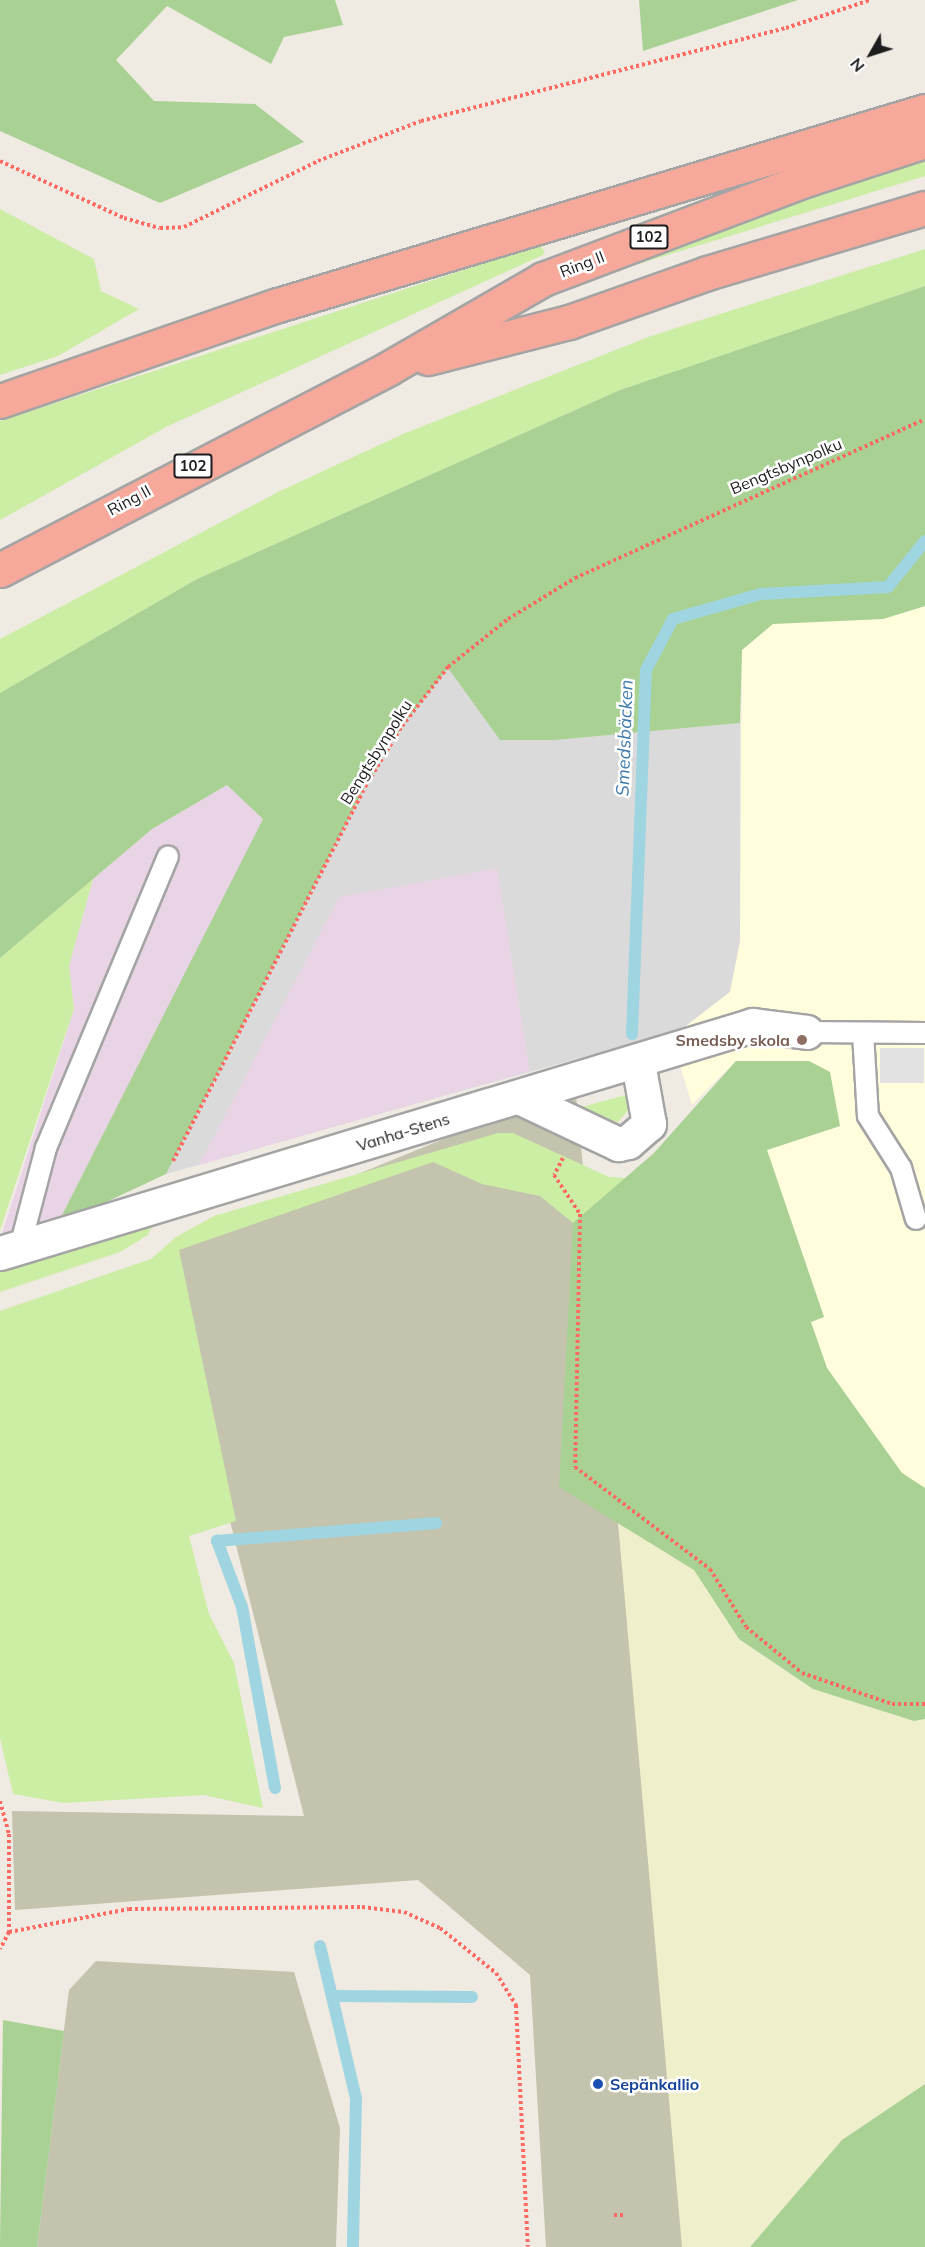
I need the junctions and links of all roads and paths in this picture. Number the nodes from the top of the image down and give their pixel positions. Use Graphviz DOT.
graph roads {
  1 [pos="870,0"];
  2 [pos="925,111"];
  3 [pos="925,141"];
  4 [pos="0,161"];
  5 [pos="925,208"];
  6 [pos="389,368"];
  7 [pos="0,401"];
  8 [pos="925,419"];
  9 [pos="0,570"];
  10 [pos="168,857"];
  11 [pos="807,1032"];
  12 [pos="863,1033"];
  13 [pos="925,1033"];
  14 [pos="638,1063"];
  15 [pos="519,1097"];
  16 [pos="567,1149"];
  17 [pos="171,1164"];
  18 [pos="916,1219"];
  19 [pos="10,1250"];
  20 [pos="925,1704"];
  21 [pos="0,1801"];
  22 [pos="9,1932"];
  23 [pos="0,1950"];
  24 [pos="614,2215"];
  25 [pos="625,2215"];
  26 [pos="528,2247"];
  1 -- 4 [label="path"];
  2 -- 7 [label="highway"];
  3 -- 6 [label="highway, Ring II / 102"];
  5 -- 6 [label="highway, Ring II / 102"];
  6 -- 9 [label="highway, Ring II / 102"];
  8 -- 17 [label="path, Bengtsbynpolku"];
  10 -- 19 [label="lane"];
  11 -- 12 [label="lane"];
  11 -- 14 [label="street, Vanha-Stens"];
  12 -- 13 [label="lane"];
  12 -- 18 [label="lane"];
  14 -- 15 [label="street, Vanha-Stens"];
  14 -- 15 [label="street"];
  15 -- 19 [label="street, Vanha-Stens"];
  16 -- 20 [label="path"];
  21 -- 22 [label="path"];
  22 -- 23 [label="path"];
  22 -- 26 [label="path"];
  24 -- 25 [label="path"];
}
